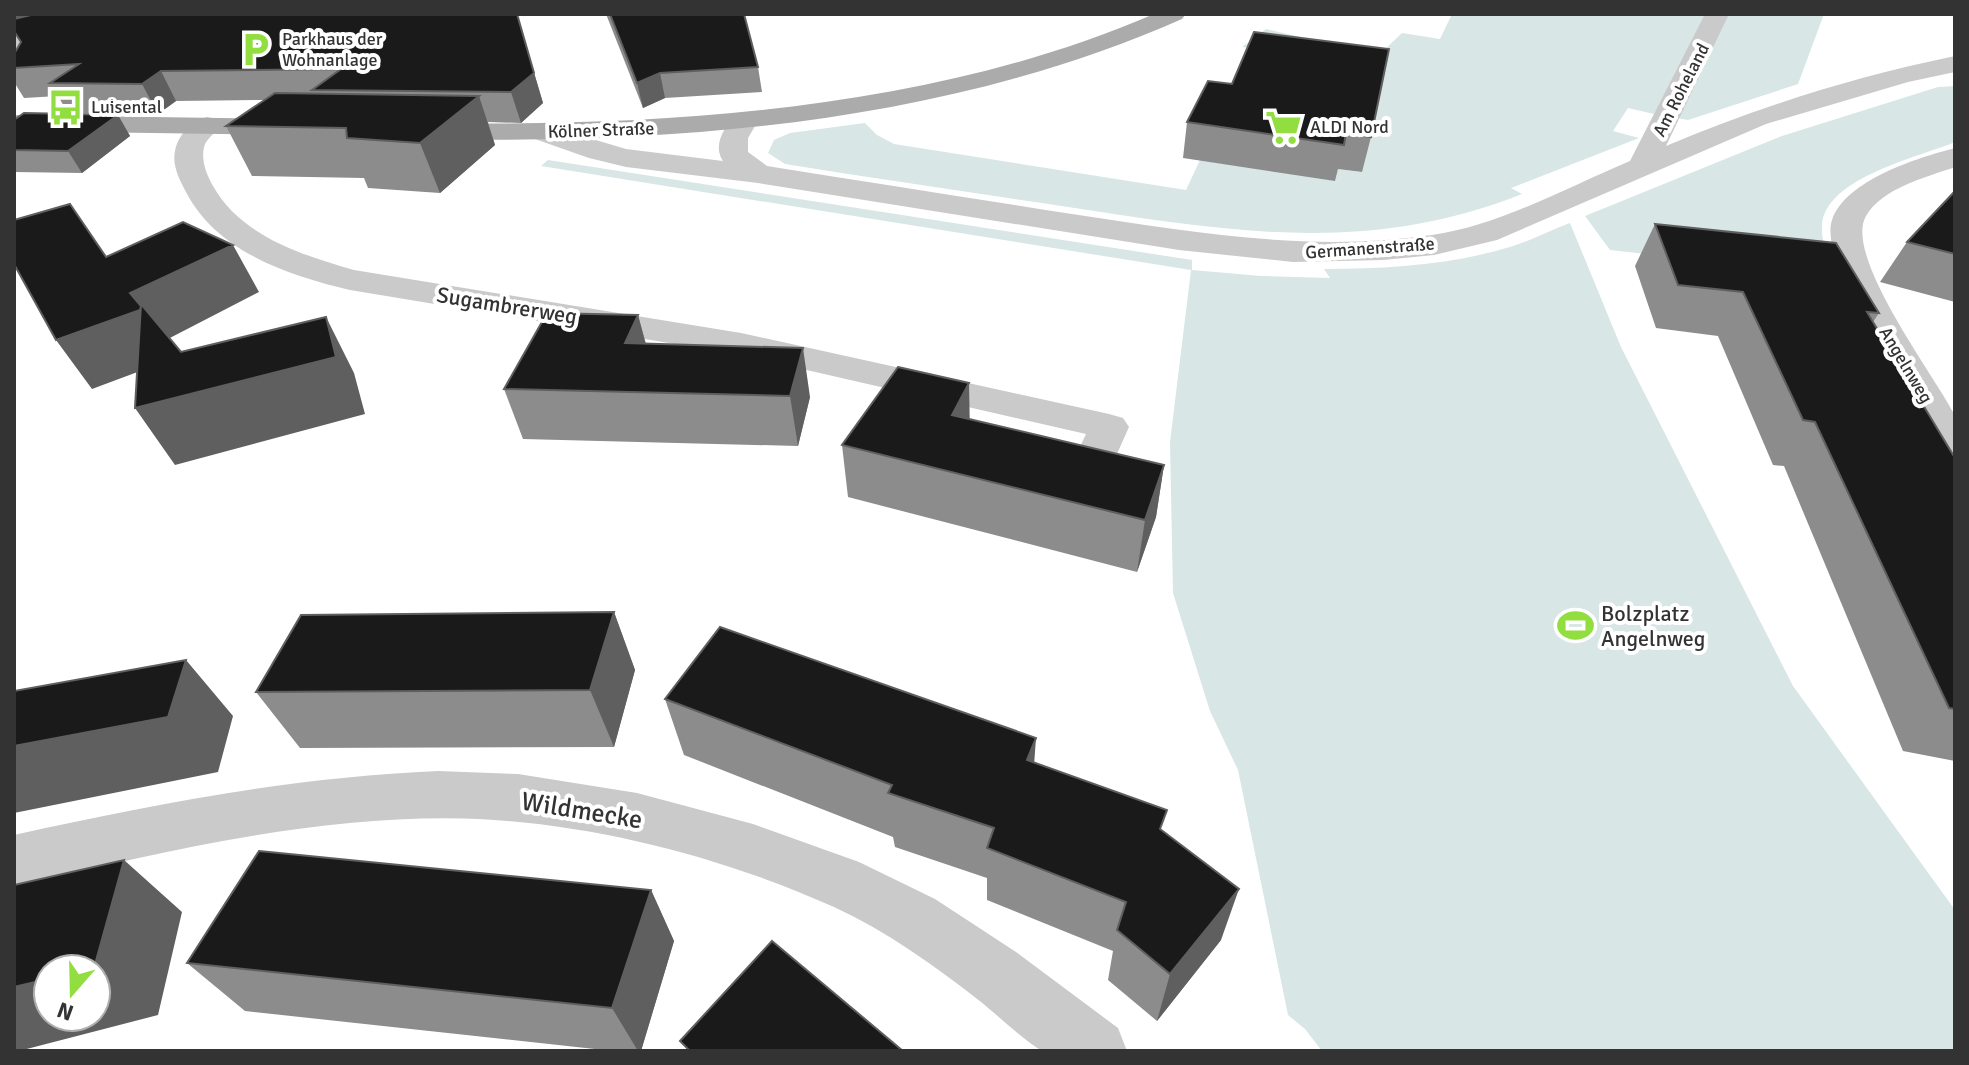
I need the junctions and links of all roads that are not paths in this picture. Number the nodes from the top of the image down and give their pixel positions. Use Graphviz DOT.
graph roads {
  1 [pos="160,14"];
  2 [pos="1174,14"];
  3 [pos="1717,14"];
  4 [pos="16,54"];
  5 [pos="1955,64"];
  6 [pos="744,121"];
  7 [pos="14,123"];
  8 [pos="207,125"];
  9 [pos="313,128"];
  10 [pos="676,128"];
  11 [pos="399,130"];
  12 [pos="542,132"];
  13 [pos="1955,157"];
  14 [pos="687,165"];
  15 [pos="1642,166"];
  16 [pos="758,174"];
  17 [pos="1955,447"];
  18 [pos="1093,464"];
  19 [pos="14,861"];
  20 [pos="1095,1051"];
  1 -- 4 [label="street"];
  2 -- 6 [label="main road, Kölner Straße"];
  3 -- 15 [label="street, Am Roheland"];
  5 -- 15 [label="street, Germanenstraße"];
  6 -- 10 [label="main road, Kölner Straße"];
  6 -- 16 [label="street"];
  7 -- 8 [label="main road"];
  8 -- 9 [label="main road"];
  8 -- 18 [label="street, Sugambrerweg"];
  10 -- 12 [label="main road, Kölner Straße"];
  10 -- 14 [label="street"];
  11 -- 12 [label="main road, Kölner Straße"];
  12 -- 14 [label="street, Germanenstraße"];
  13 -- 17 [label="street, Angelnweg"];
  14 -- 16 [label="street, Germanenstraße"];
  15 -- 16 [label="street, Germanenstraße"];
  19 -- 20 [label="street, Wildmecke"];
}
